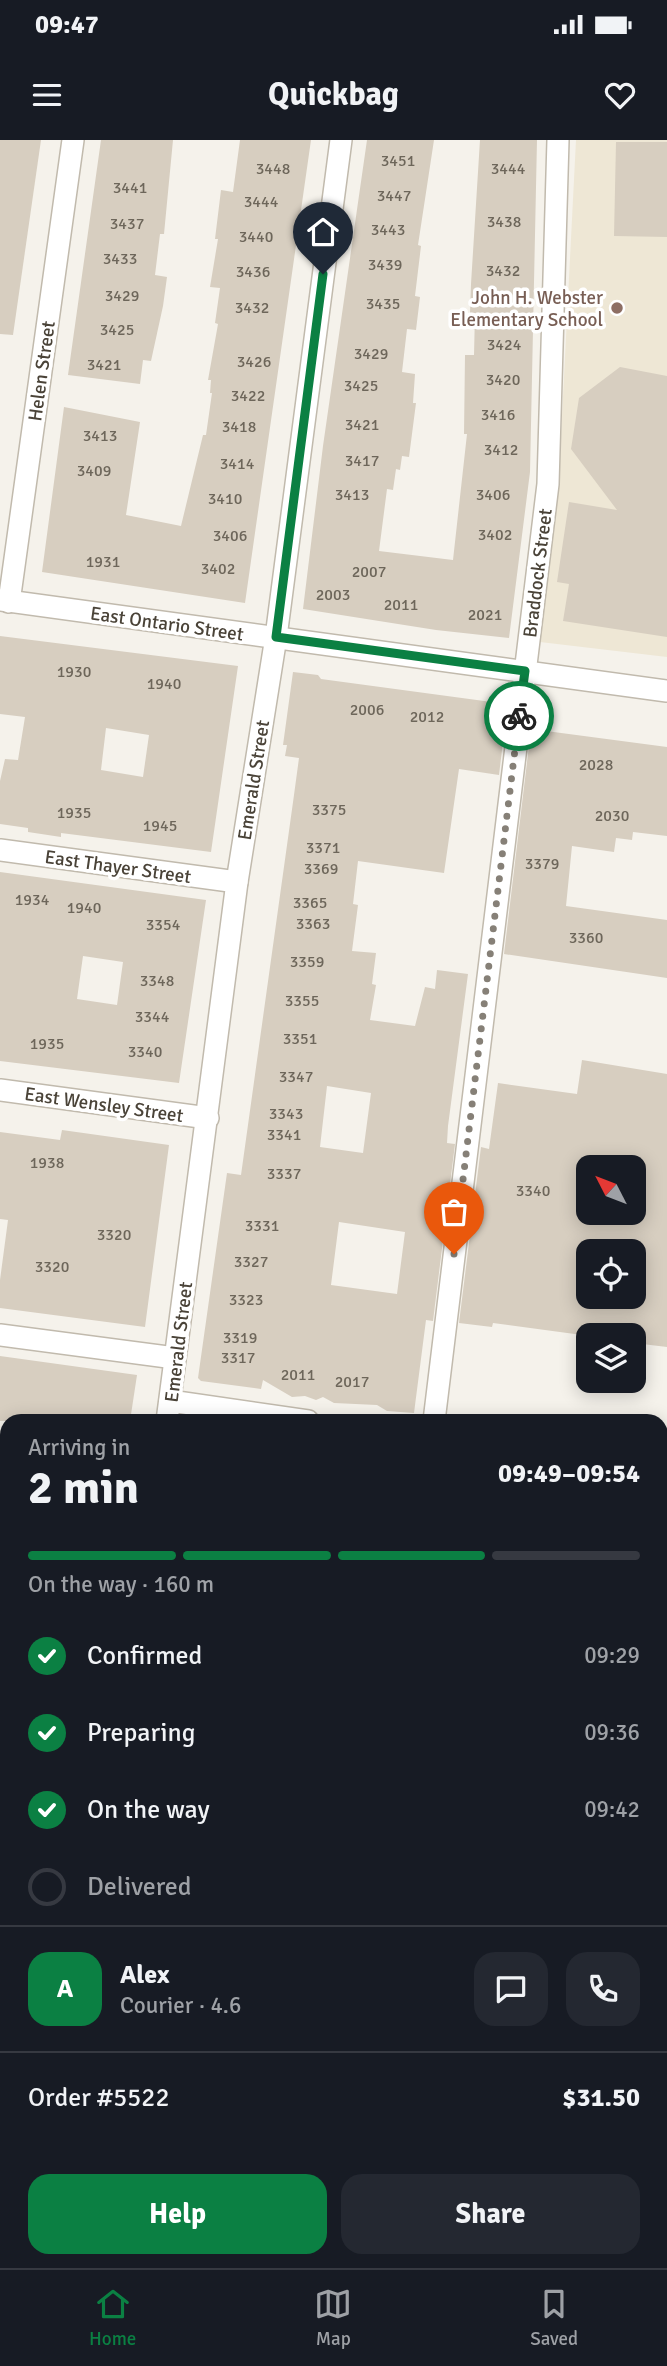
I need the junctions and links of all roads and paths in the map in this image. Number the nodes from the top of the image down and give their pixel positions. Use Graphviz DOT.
graph roads {
  1 [pos="73,140"];
  2 [pos="341,140"];
  3 [pos="558,140"];
  4 [pos="5,601"];
  5 [pos="276,637"];
  6 [pos="525,671"];
  7 [pos="667,691"];
  8 [pos="0,850"];
  9 [pos="237,882"];
  10 [pos="0,1090"];
  11 [pos="208,1118"];
  12 [pos="0,1335"];
  13 [pos="175,1358"];
  14 [pos="169,1411"];
  15 [pos="211,1414"];
  16 [pos="435,1414"];
  1 -- 4 [label="street, Helen Street"];
  2 -- 5 [label="street, Emerald Street"];
  3 -- 6 [label="street, Braddock Street"];
  4 -- 5 [label="street, East Ontario Street"];
  5 -- 6 [label="street, East Ontario Street"];
  5 -- 9 [label="street, Emerald Street"];
  6 -- 7 [label="street, East Ontario Street"];
  6 -- 16 [label="street, Braddock Street"];
  8 -- 9 [label="street, East Thayer Street"];
  9 -- 11 [label="street, Emerald Street"];
  10 -- 11 [label="street, East Wensley Street"];
  11 -- 13 [label="street, Emerald Street"];
  12 -- 13 [label="street"];
  13 -- 14 [label="street, Emerald Street"];
  14 -- 15 [label="street"];
}
